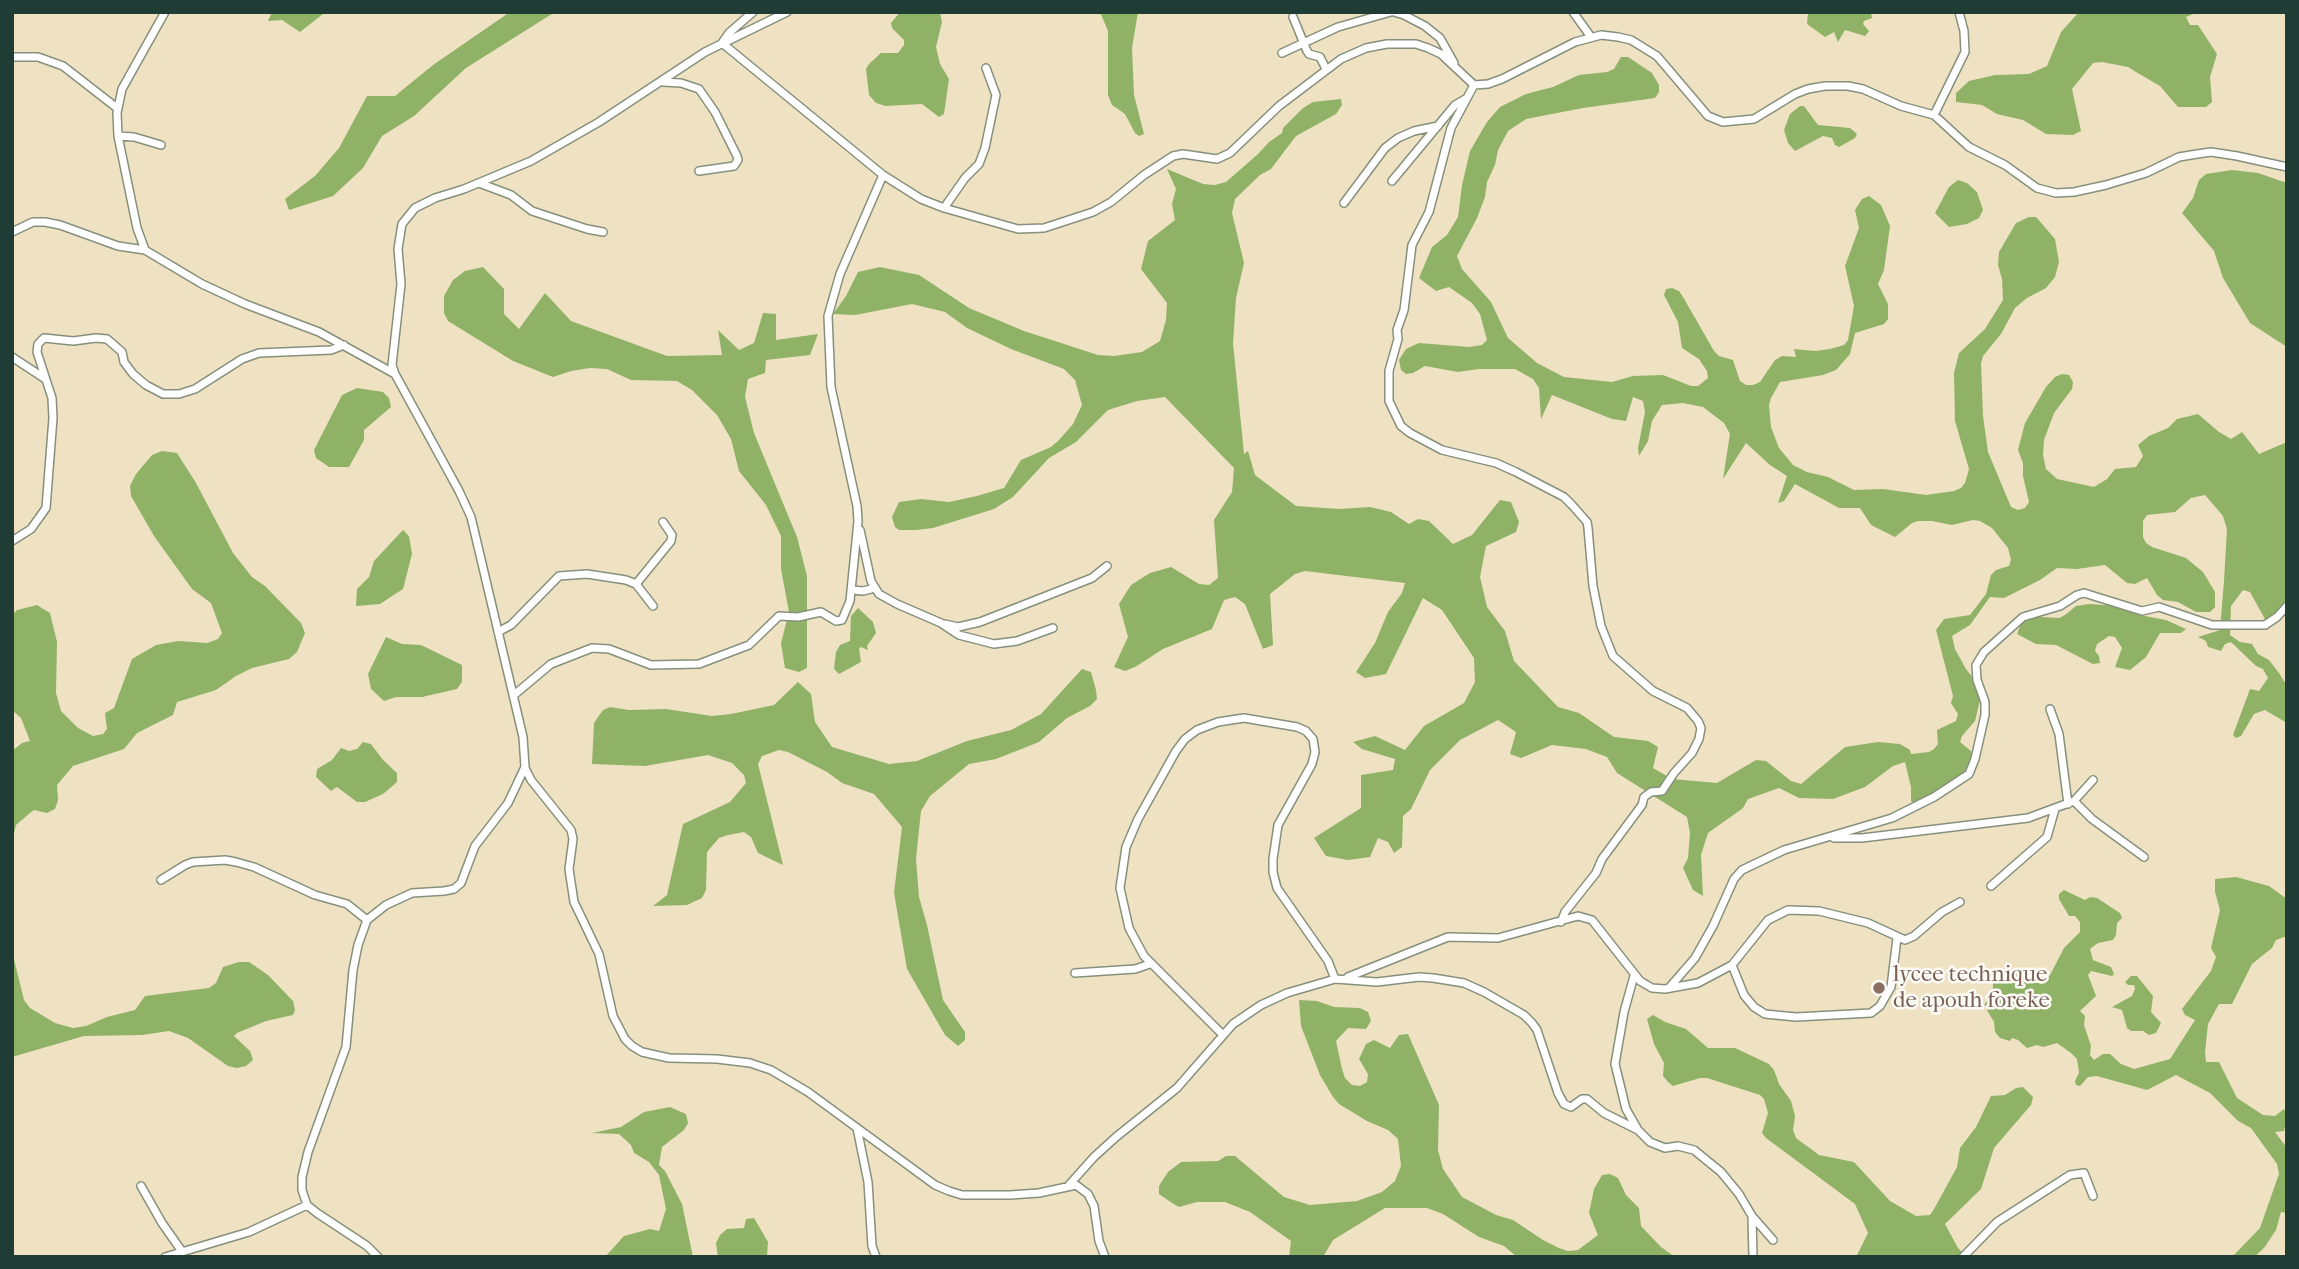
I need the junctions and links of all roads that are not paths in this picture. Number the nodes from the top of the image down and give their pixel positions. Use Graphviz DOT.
graph roads {
  1 [pos="165,12"];
  2 [pos="753,12"];
  3 [pos="787,12"];
  4 [pos="1392,12"];
  5 [pos="1573,12"];
  6 [pos="1959,12"];
  7 [pos="1293,17"];
  8 [pos="1591,37"];
  9 [pos="722,43"];
  10 [pos="1303,43"];
  11 [pos="1282,53"];
  12 [pos="12,57"];
  13 [pos="1456,67"];
  14 [pos="986,68"];
  15 [pos="1326,69"];
  16 [pos="659,83"];
  17 [pos="1474,85"];
  18 [pos="1468,97"];
  19 [pos="117,108"];
  20 [pos="1934,115"];
  21 [pos="1438,126"];
  22 [pos="118,136"];
  23 [pos="162,145"];
  24 [pos="2287,167"];
  25 [pos="699,171"];
  26 [pos="883,175"];
  27 [pos="1392,181"];
  28 [pos="478,183"];
  29 [pos="1344,203"];
  30 [pos="944,208"];
  31 [pos="12,232"];
  32 [pos="603,232"];
  33 [pos="145,250"];
  34 [pos="344,345"];
  35 [pos="12,356"];
  36 [pos="394,374"];
  37 [pos="45,379"];
  38 [pos="858,521"];
  39 [pos="663,522"];
  40 [pos="12,541"];
  41 [pos="1107,566"];
  42 [pos="636,584"];
  43 [pos="875,588"];
  44 [pos="852,590"];
  45 [pos="653,606"];
  46 [pos="2287,606"];
  47 [pos="941,623"];
  48 [pos="1053,628"];
  49 [pos="498,632"];
  50 [pos="514,695"];
  51 [pos="2050,709"];
  52 [pos="525,767"];
  53 [pos="2093,780"];
  54 [pos="2071,803"];
  55 [pos="2055,809"];
  56 [pos="1830,837"];
  57 [pos="2144,857"];
  58 [pos="161,880"];
  59 [pos="1991,886"];
  60 [pos="1960,902"];
  61 [pos="367,920"];
  62 [pos="1561,922"];
  63 [pos="1897,938"];
  64 [pos="1150,964"];
  65 [pos="1732,965"];
  66 [pos="1075,973"];
  67 [pos="1634,976"];
  68 [pos="1339,979"];
  69 [pos="1669,988"];
  70 [pos="1223,1035"];
  71 [pos="857,1128"];
  72 [pos="1638,1130"];
  73 [pos="1069,1185"];
  74 [pos="141,1186"];
  75 [pos="2093,1196"];
  76 [pos="307,1205"];
  77 [pos="1752,1216"];
  78 [pos="1773,1240"];
  79 [pos="181,1250"];
  80 [pos="165,1257"];
  81 [pos="378,1257"];
  82 [pos="876,1257"];
  83 [pos="1105,1257"];
  84 [pos="1753,1257"];
  85 [pos="1963,1257"];
  1 -- 19 [label="street"];
  2 -- 9 [label="street"];
  3 -- 9 [label="street"];
  4 -- 10 [label="street"];
  4 -- 13 [label="street"];
  5 -- 8 [label="street"];
  6 -- 20 [label="street"];
  7 -- 10 [label="street"];
  8 -- 17 [label="street"];
  8 -- 20 [label="street"];
  9 -- 16 [label="street"];
  9 -- 26 [label="street"];
  10 -- 11 [label="street"];
  10 -- 15 [label="street"];
  12 -- 19 [label="street"];
  13 -- 15 [label="street"];
  13 -- 17 [label="street"];
  14 -- 30 [label="street"];
  15 -- 30 [label="street"];
  16 -- 25 [label="street"];
  16 -- 28 [label="street"];
  17 -- 18 [label="street"];
  18 -- 21 [label="street"];
  18 -- 62 [label="street"];
  19 -- 22 [label="street"];
  20 -- 24 [label="street"];
  21 -- 27 [label="street"];
  21 -- 29 [label="street"];
  22 -- 23 [label="street"];
  22 -- 33 [label="street"];
  26 -- 30 [label="street"];
  26 -- 38 [label="street"];
  28 -- 32 [label="street"];
  28 -- 36 [label="street"];
  31 -- 33 [label="street"];
  33 -- 34 [label="street"];
  34 -- 36 [label="street"];
  34 -- 37 [label="street"];
  35 -- 37 [label="street"];
  36 -- 49 [label="street"];
  37 -- 40 [label="street"];
  38 -- 43 [label="street"];
  38 -- 44 [label="street"];
  39 -- 42 [label="street"];
  41 -- 47 [label="street"];
  42 -- 45 [label="street"];
  42 -- 49 [label="street"];
  43 -- 44 [label="street"];
  43 -- 47 [label="street"];
  44 -- 50 [label="street"];
  46 -- 56 [label="street"];
  47 -- 48 [label="street"];
  49 -- 50 [label="street"];
  50 -- 52 [label="street"];
  51 -- 54 [label="street"];
  52 -- 61 [label="street"];
  52 -- 71 [label="street"];
  53 -- 54 [label="street"];
  54 -- 55 [label="street"];
  54 -- 57 [label="street"];
  55 -- 56 [label="street"];
  55 -- 59 [label="street"];
  56 -- 69 [label="street"];
  58 -- 61 [label="street"];
  60 -- 63 [label="street"];
  61 -- 76 [label="street"];
  62 -- 67 [label="street"];
  62 -- 68 [label="street"];
  63 -- 65 [label="street"];
  63 -- 65 [label="street"];
  64 -- 66 [label="street"];
  64 -- 68 [label="street"];
  64 -- 70 [label="street"];
  65 -- 69 [label="street"];
  67 -- 69 [label="street"];
  67 -- 72 [label="street"];
  68 -- 70 [label="street"];
  68 -- 72 [label="street"];
  70 -- 73 [label="street"];
  71 -- 73 [label="street"];
  71 -- 82 [label="street"];
  72 -- 77 [label="street"];
  73 -- 83 [label="street"];
  74 -- 79 [label="street"];
  75 -- 85 [label="street"];
  76 -- 79 [label="street"];
  76 -- 81 [label="street"];
  77 -- 78 [label="street"];
  77 -- 84 [label="street"];
  79 -- 80 [label="street"];
}
